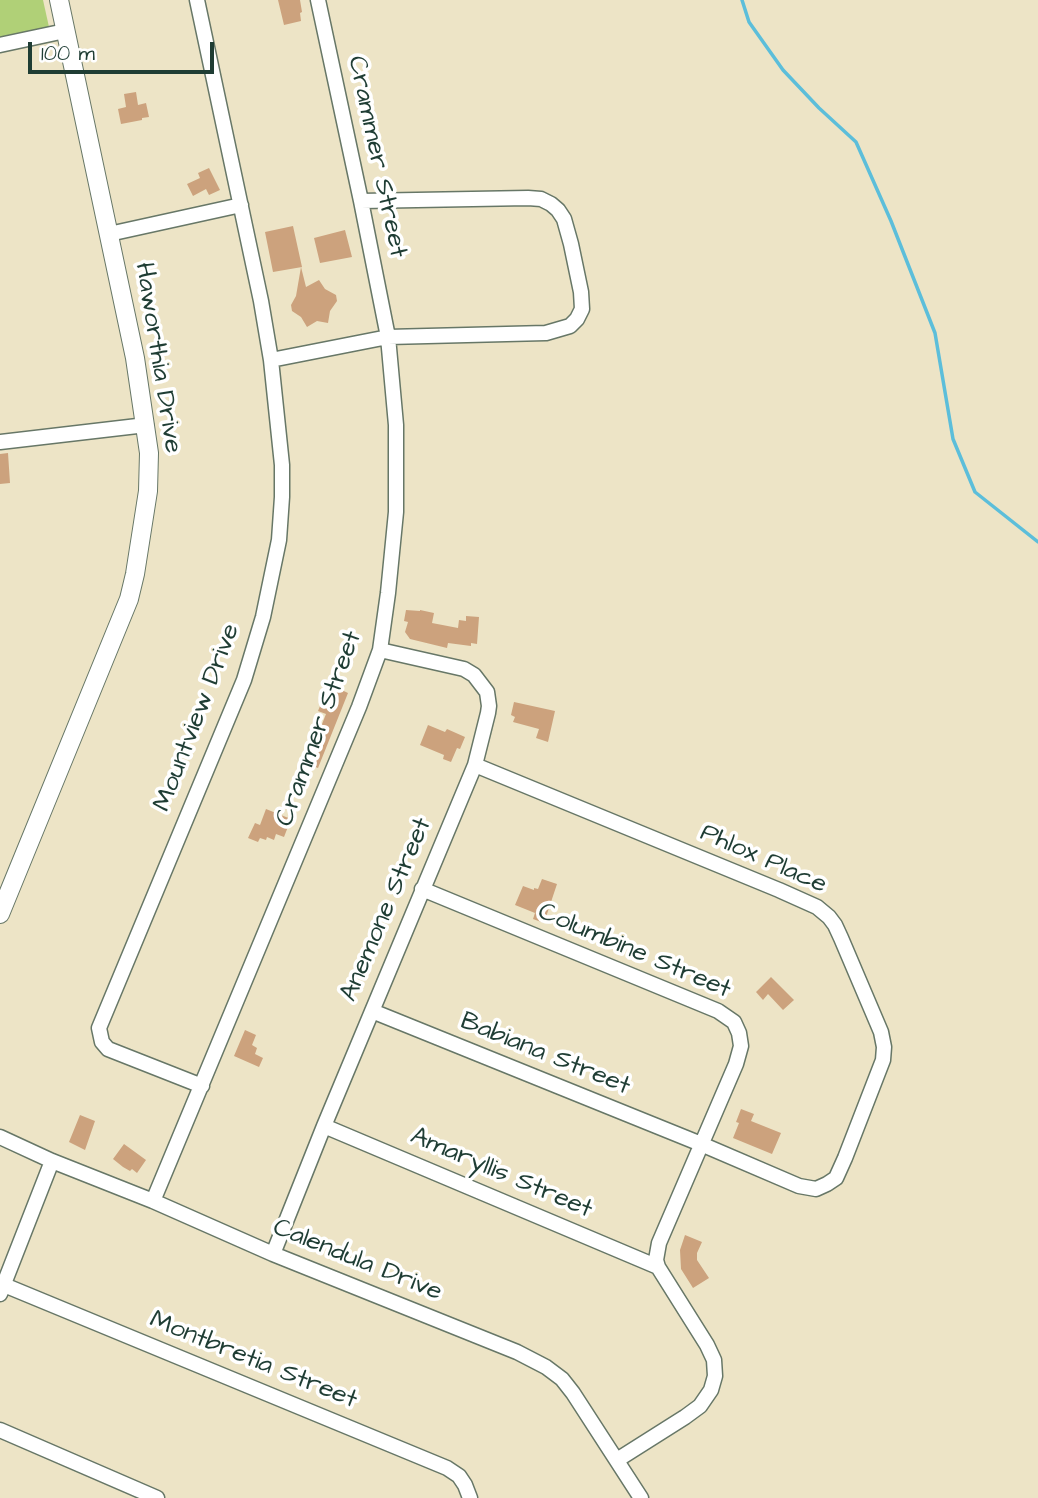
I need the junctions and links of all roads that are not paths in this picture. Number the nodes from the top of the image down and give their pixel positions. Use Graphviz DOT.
graph roads {
  1 [pos="59,0"];
  2 [pos="197,0"];
  3 [pos="318,0"];
  4 [pos="65,32"];
  5 [pos="0,45"];
  6 [pos="361,201"];
  7 [pos="241,205"];
  8 [pos="109,234"];
  9 [pos="388,337"];
  10 [pos="271,360"];
  11 [pos="146,425"];
  12 [pos="0,442"];
  13 [pos="380,650"];
  14 [pos="475,765"];
  15 [pos="422,889"];
  16 [pos="0,914"];
  17 [pos="372,1011"];
  18 [pos="202,1086"];
  19 [pos="324,1126"];
  20 [pos="0,1137"];
  21 [pos="701,1144"];
  22 [pos="52,1161"];
  23 [pos="153,1201"];
  24 [pos="273,1254"];
  25 [pos="658,1267"];
  26 [pos="2,1289"];
  27 [pos="0,1430"];
  28 [pos="617,1460"];
  29 [pos="157,1498"];
  30 [pos="470,1498"];
  31 [pos="641,1498"];
  1 -- 4 [label="street, Haworthia Drive"];
  2 -- 7 [label="street, Mountview Drive"];
  3 -- 6 [label="street, Crammer Street"];
  4 -- 5 [label="street"];
  4 -- 8 [label="street, Haworthia Drive"];
  6 -- 9 [label="street, Crammer Street"];
  6 -- 9 [label="street"];
  7 -- 8 [label="street"];
  7 -- 10 [label="street, Mountview Drive"];
  8 -- 11 [label="street, Haworthia Drive"];
  9 -- 10 [label="street"];
  9 -- 13 [label="street, Crammer Street"];
  10 -- 18 [label="street, Mountview Drive"];
  11 -- 12 [label="street"];
  11 -- 16 [label="street, Haworthia Drive"];
  13 -- 14 [label="street, Anemone Street"];
  13 -- 18 [label="street, Crammer Street"];
  14 -- 15 [label="street, Anemone Street"];
  14 -- 21 [label="street, Phlox Place"];
  15 -- 17 [label="street, Anemone Street"];
  15 -- 21 [label="street, Columbine Street"];
  17 -- 19 [label="street, Anemone Street"];
  17 -- 21 [label="street, Babiana Street"];
  18 -- 23 [label="street, Crammer Street"];
  19 -- 24 [label="street, Anemone Street"];
  19 -- 25 [label="street, Amaryllis Street"];
  20 -- 22 [label="street, Calendula Drive"];
  21 -- 25 [label="street, Columbine Street"];
  22 -- 23 [label="street, Calendula Drive"];
  22 -- 26 [label="street"];
  23 -- 24 [label="street, Calendula Drive"];
  24 -- 28 [label="street, Calendula Drive"];
  25 -- 28 [label="street"];
  26 -- 30 [label="street, Montbretia Street"];
  27 -- 29 [label="street"];
  28 -- 31 [label="street, Calendula Drive"];
}
